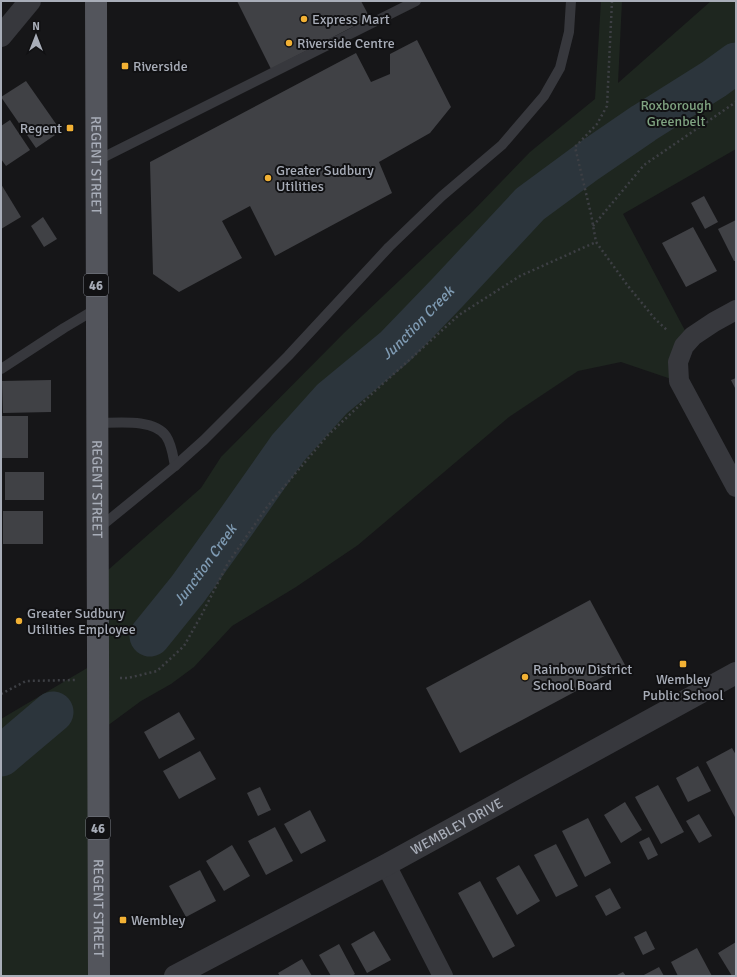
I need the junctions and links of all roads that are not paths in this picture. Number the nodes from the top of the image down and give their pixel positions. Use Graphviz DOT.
graph roads {
  1 [pos="30,1"];
  2 [pos="96,1"];
  3 [pos="416,1"];
  4 [pos="571,1"];
  5 [pos="1,36"];
  6 [pos="96,161"];
  7 [pos="96,309"];
  8 [pos="736,310"];
  9 [pos="1,369"];
  10 [pos="97,422"];
  11 [pos="175,466"];
  12 [pos="736,487"];
  13 [pos="97,529"];
  14 [pos="736,673"];
  15 [pos="386,865"];
  16 [pos="99,976"];
  17 [pos="175,976"];
  18 [pos="443,976"];
  1 -- 5 [label="street"];
  2 -- 6 [label="main road, REGENT STREET / 46"];
  3 -- 6 [label="lane"];
  4 -- 11 [label="lane"];
  6 -- 7 [label="main road, REGENT STREET / 46"];
  7 -- 9 [label="lane"];
  7 -- 10 [label="main road, REGENT STREET / 46"];
  8 -- 12 [label="street"];
  10 -- 11 [label="lane"];
  10 -- 13 [label="main road, REGENT STREET / 46"];
  11 -- 13 [label="lane"];
  13 -- 16 [label="main road, REGENT STREET / 46"];
  14 -- 15 [label="street, WEMBLEY DRIVE"];
  15 -- 17 [label="street, WEMBLEY DRIVE"];
  15 -- 18 [label="street"];
}
